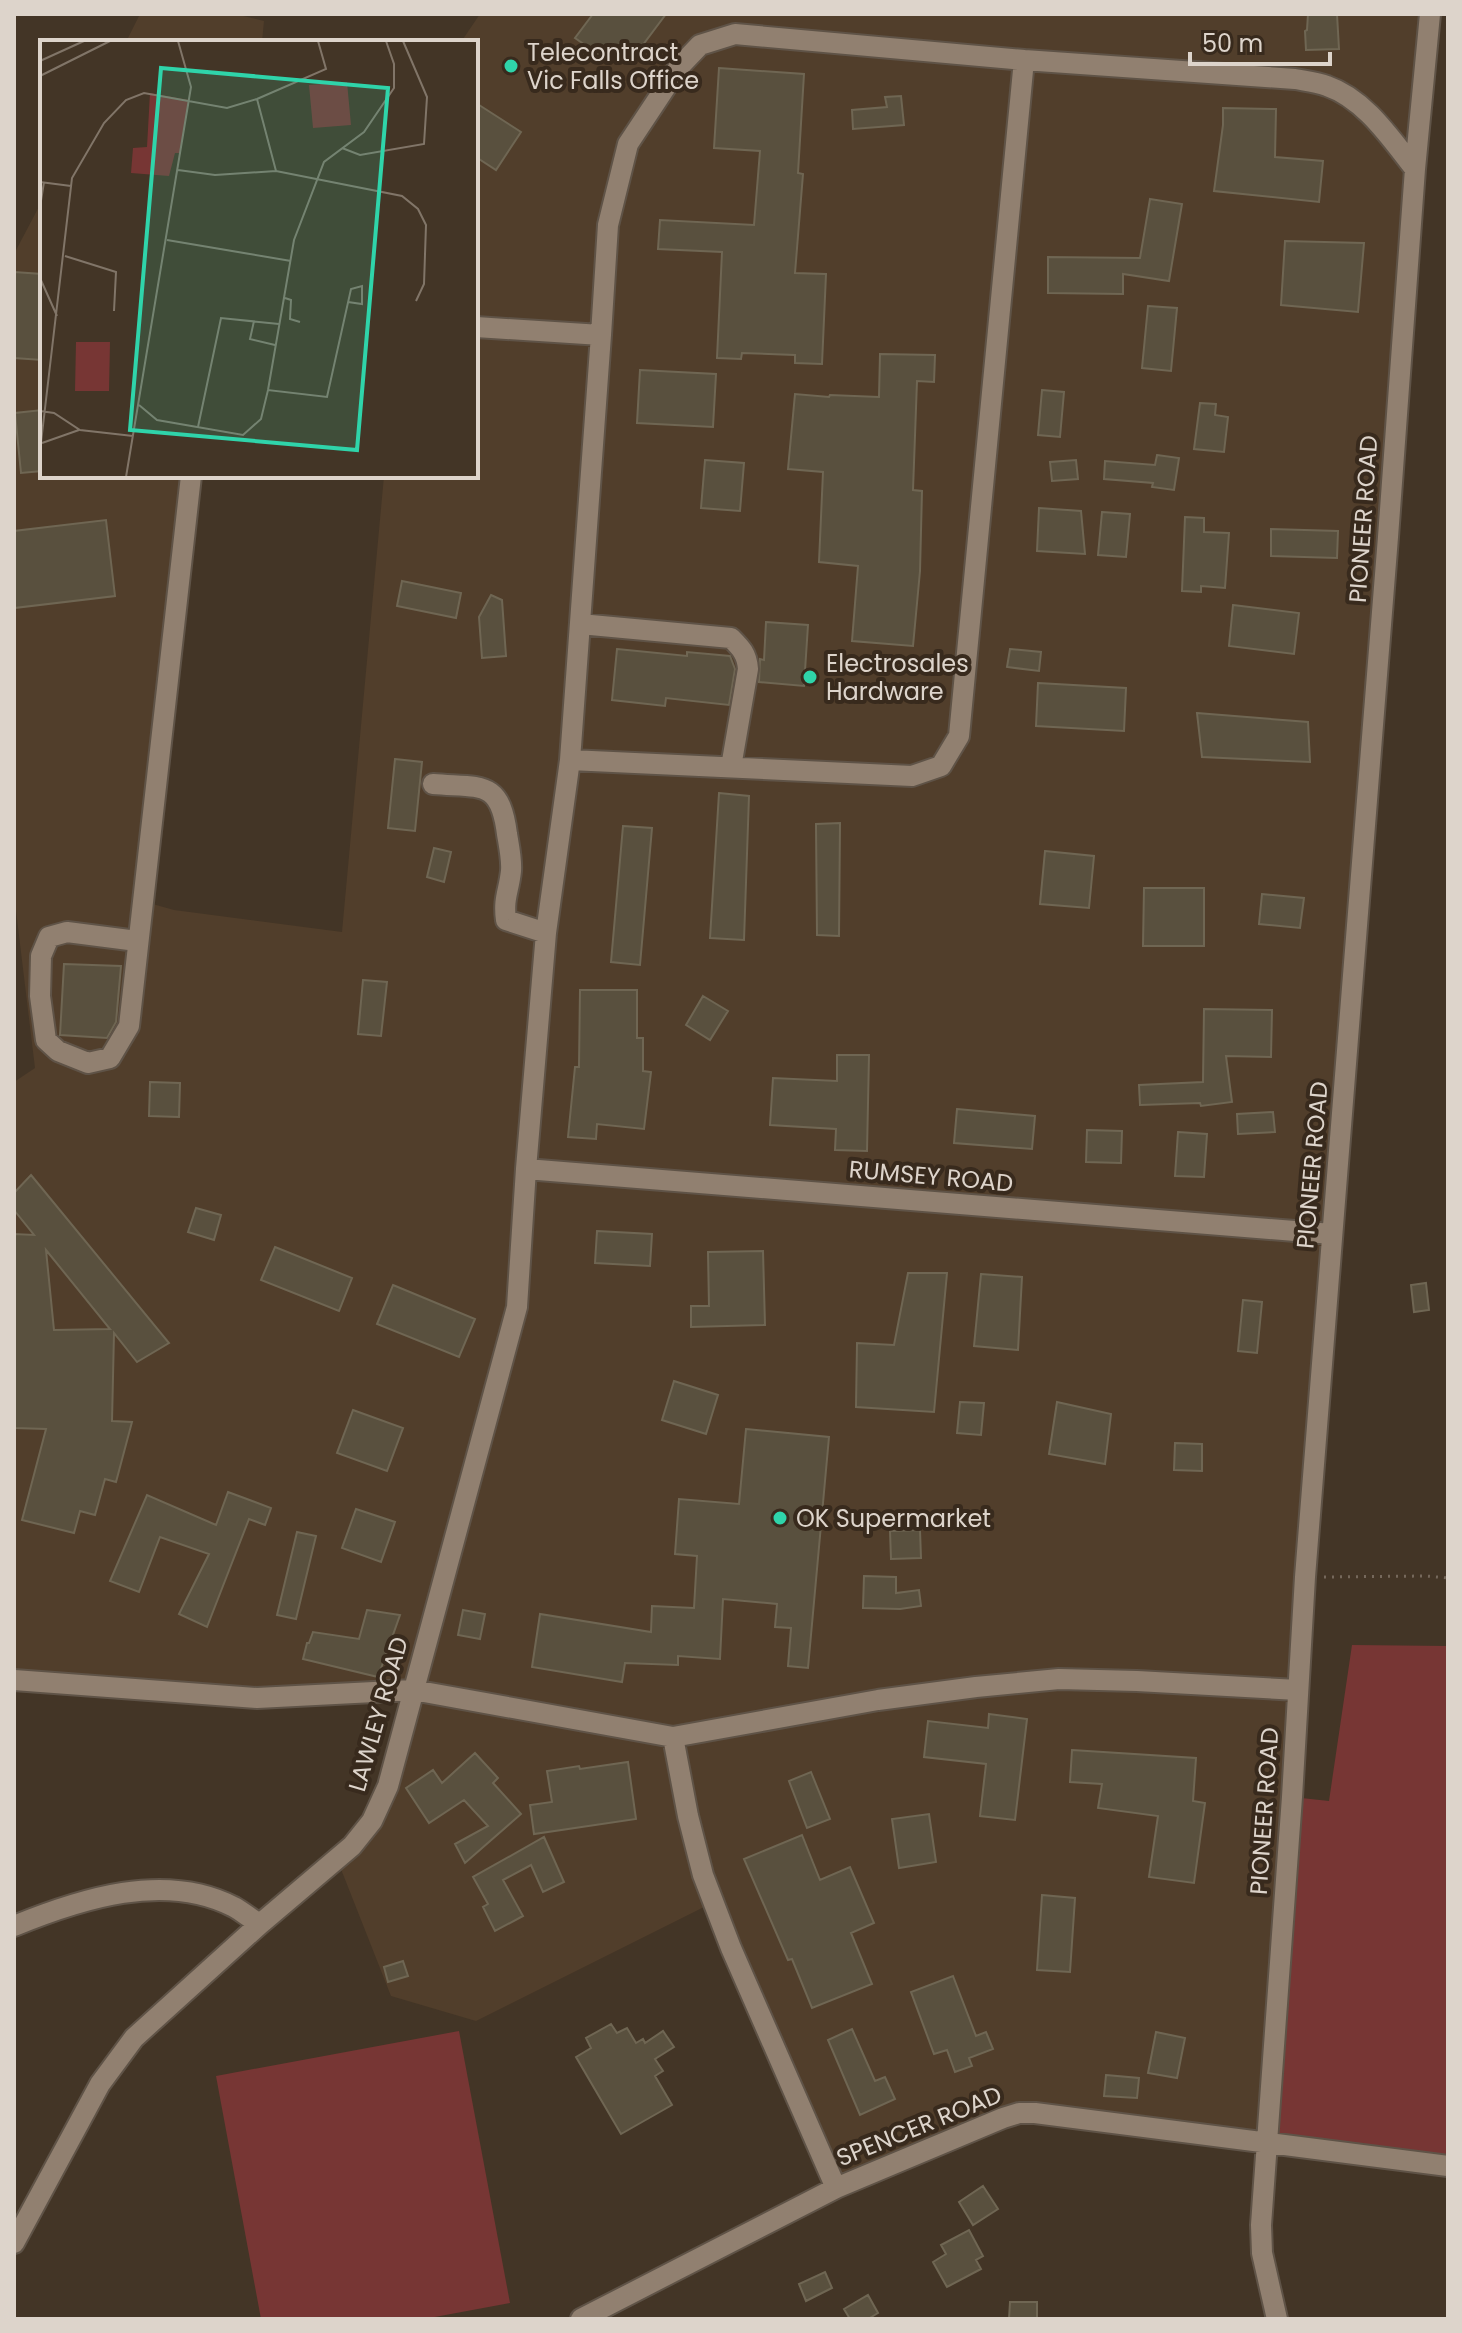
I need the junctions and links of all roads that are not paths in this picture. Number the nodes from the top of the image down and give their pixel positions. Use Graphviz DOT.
graph roads {
  1 [pos="1430,14"];
  2 [pos="1024,60"];
  3 [pos="1415,169"];
  4 [pos="478,327"];
  5 [pos="601,335"];
  6 [pos="191,478"];
  7 [pos="580,624"];
  8 [pos="570,760"];
  9 [pos="731,767"];
  10 [pos="433,784"];
  11 [pos="546,933"];
  12 [pos="137,941"];
  13 [pos="526,1169"];
  14 [pos="1332,1234"];
  15 [pos="14,1680"];
  16 [pos="413,1690"];
  17 [pos="1298,1690"];
  18 [pos="673,1737"];
  19 [pos="260,1924"];
  20 [pos="14,1926"];
  21 [pos="1267,2142"];
  22 [pos="1448,2166"];
  23 [pos="836,2188"];
  24 [pos="14,2243"];
  25 [pos="581,2319"];
  26 [pos="1277,2319"];
  1 -- 3 [label="street, PIONEER ROAD"];
  2 -- 3 [label="street, LAWLEY ROAD"];
  2 -- 5 [label="street, LAWLEY ROAD"];
  2 -- 9 [label="street"];
  3 -- 14 [label="street, PIONEER ROAD"];
  4 -- 5 [label="street"];
  5 -- 7 [label="street, LAWLEY ROAD"];
  6 -- 12 [label="street"];
  7 -- 8 [label="street, LAWLEY ROAD"];
  7 -- 9 [label="street"];
  8 -- 9 [label="street"];
  8 -- 11 [label="street, LAWLEY ROAD"];
  10 -- 11 [label="street"];
  11 -- 13 [label="street, LAWLEY ROAD"];
  12 -- 12 [label="street"];
  13 -- 14 [label="street, RUMSEY ROAD"];
  13 -- 16 [label="street, LAWLEY ROAD"];
  14 -- 17 [label="street, PIONEER ROAD"];
  15 -- 16 [label="street"];
  16 -- 18 [label="street"];
  16 -- 19 [label="street, LAWLEY ROAD"];
  17 -- 18 [label="street"];
  17 -- 21 [label="street, PIONEER ROAD"];
  18 -- 23 [label="street"];
  19 -- 20 [label="street"];
  19 -- 24 [label="street, LAWLEY ROAD"];
  21 -- 22 [label="street, SPENCER ROAD"];
  21 -- 23 [label="street, SPENCER ROAD"];
  21 -- 26 [label="street, PIONEER ROAD"];
  23 -- 25 [label="street, SPENCER ROAD"];
}
